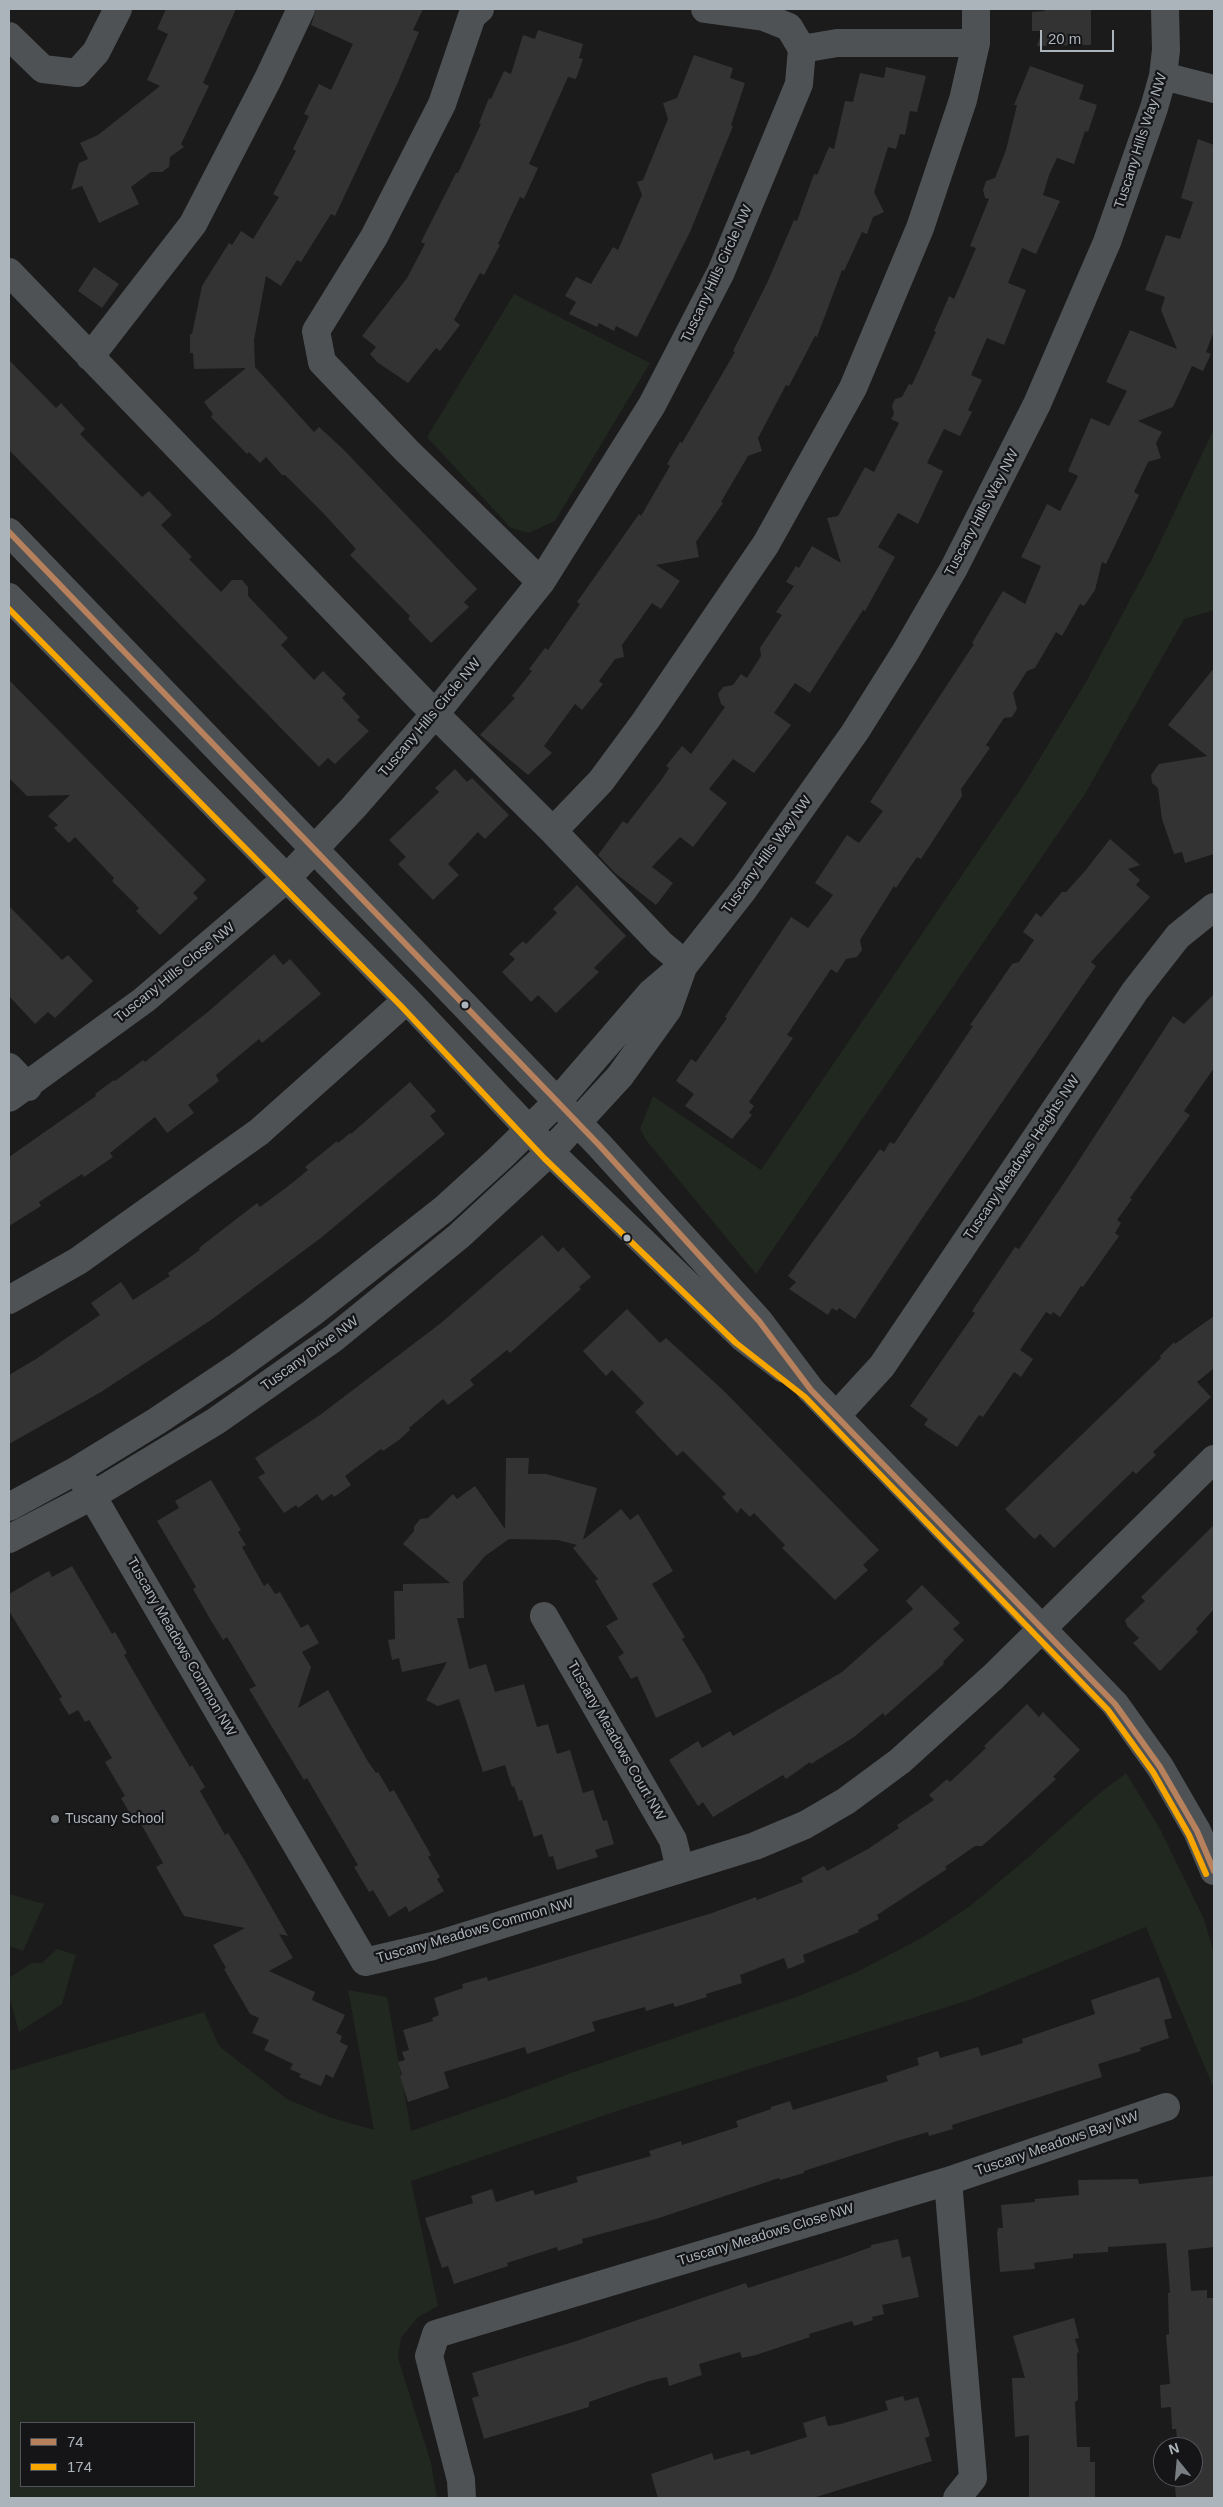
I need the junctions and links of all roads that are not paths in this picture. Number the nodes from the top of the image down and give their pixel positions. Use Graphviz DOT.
graph roads {
  1 [pos="118,9"];
  2 [pos="301,9"];
  3 [pos="480,9"];
  4 [pos="705,9"];
  5 [pos="976,9"];
  6 [pos="1165,9"];
  7 [pos="9,36"];
  8 [pos="976,43"];
  9 [pos="802,49"];
  10 [pos="1163,76"];
  11 [pos="1214,89"];
  12 [pos="9,272"];
  13 [pos="90,357"];
  14 [pos="9,532"];
  15 [pos="541,582"];
  16 [pos="9,597"];
  17 [pos="435,714"];
  18 [pos="553,831"];
  19 [pos="314,850"];
  20 [pos="287,878"];
  21 [pos="1214,907"];
  22 [pos="685,964"];
  23 [pos="407,1000"];
  24 [pos="9,1067"];
  25 [pos="18,1092"];
  26 [pos="556,1103"];
  27 [pos="578,1123"];
  28 [pos="530,1129"];
  29 [pos="550,1152"];
  30 [pos="9,1300"];
  31 [pos="812,1390"];
  32 [pos="836,1416"];
  33 [pos="1214,1459"];
  34 [pos="77,1470"];
  35 [pos="92,1496"];
  36 [pos="9,1507"];
  37 [pos="9,1539"];
  38 [pos="544,1616"];
  39 [pos="1042,1629"];
  40 [pos="680,1869"];
  41 [pos="1214,1871"];
  42 [pos="1166,2107"];
  43 [pos="948,2181"];
  44 [pos="462,2498"];
  45 [pos="957,2498"];
  1 -- 7 [label="street"];
  2 -- 13 [label="street"];
  3 -- 15 [label="street"];
  4 -- 9 [label="street"];
  5 -- 8 [label="street"];
  6 -- 10 [label="street, Tuscany Hills Way NW"];
  8 -- 9 [label="street"];
  8 -- 18 [label="street"];
  9 -- 15 [label="street, Tuscany Hills Circle NW"];
  10 -- 11 [label="street"];
  10 -- 22 [label="street, Tuscany Hills Way NW"];
  12 -- 13 [label="street"];
  13 -- 17 [label="street"];
  14 -- 19 [label="street"];
  15 -- 17 [label="street, Tuscany Hills Circle NW"];
  16 -- 20 [label="street"];
  17 -- 18 [label="street"];
  17 -- 19 [label="street, Tuscany Hills Circle NW"];
  18 -- 22 [label="street"];
  19 -- 20 [label="street, Tuscany Hills Close NW"];
  19 -- 26 [label="street"];
  20 -- 23 [label="street"];
  20 -- 25 [label="street, Tuscany Hills Close NW"];
  21 -- 32 [label="street, Tuscany Meadows Heights NW"];
  22 -- 26 [label="street, Tuscany Hills Way NW"];
  22 -- 27 [label="street, Tuscany Hills Way NW"];
  23 -- 28 [label="street"];
  23 -- 30 [label="street"];
  24 -- 25 [label="street, Tuscany Hills Close NW"];
  26 -- 27 [label="street"];
  26 -- 28 [label="street"];
  27 -- 29 [label="street, Tuscany Drive NW"];
  27 -- 31 [label="street"];
  28 -- 29 [label="street"];
  28 -- 34 [label="street"];
  29 -- 31 [label="street"];
  29 -- 35 [label="street, Tuscany Drive NW"];
  31 -- 32 [label="street"];
  32 -- 39 [label="street"];
  33 -- 39 [label="street"];
  34 -- 35 [label="street, Tuscany Meadows Common NW"];
  34 -- 36 [label="street"];
  35 -- 37 [label="street, Tuscany Drive NW"];
  35 -- 40 [label="street, Tuscany Meadows Common NW"];
  38 -- 40 [label="street, Tuscany Meadows Court NW"];
  39 -- 40 [label="street, Tuscany Meadows Common NW"];
  39 -- 41 [label="street"];
  42 -- 43 [label="street, Tuscany Meadows Bay NW"];
  43 -- 44 [label="street, Tuscany Meadows Close NW"];
  43 -- 45 [label="street"];
}
